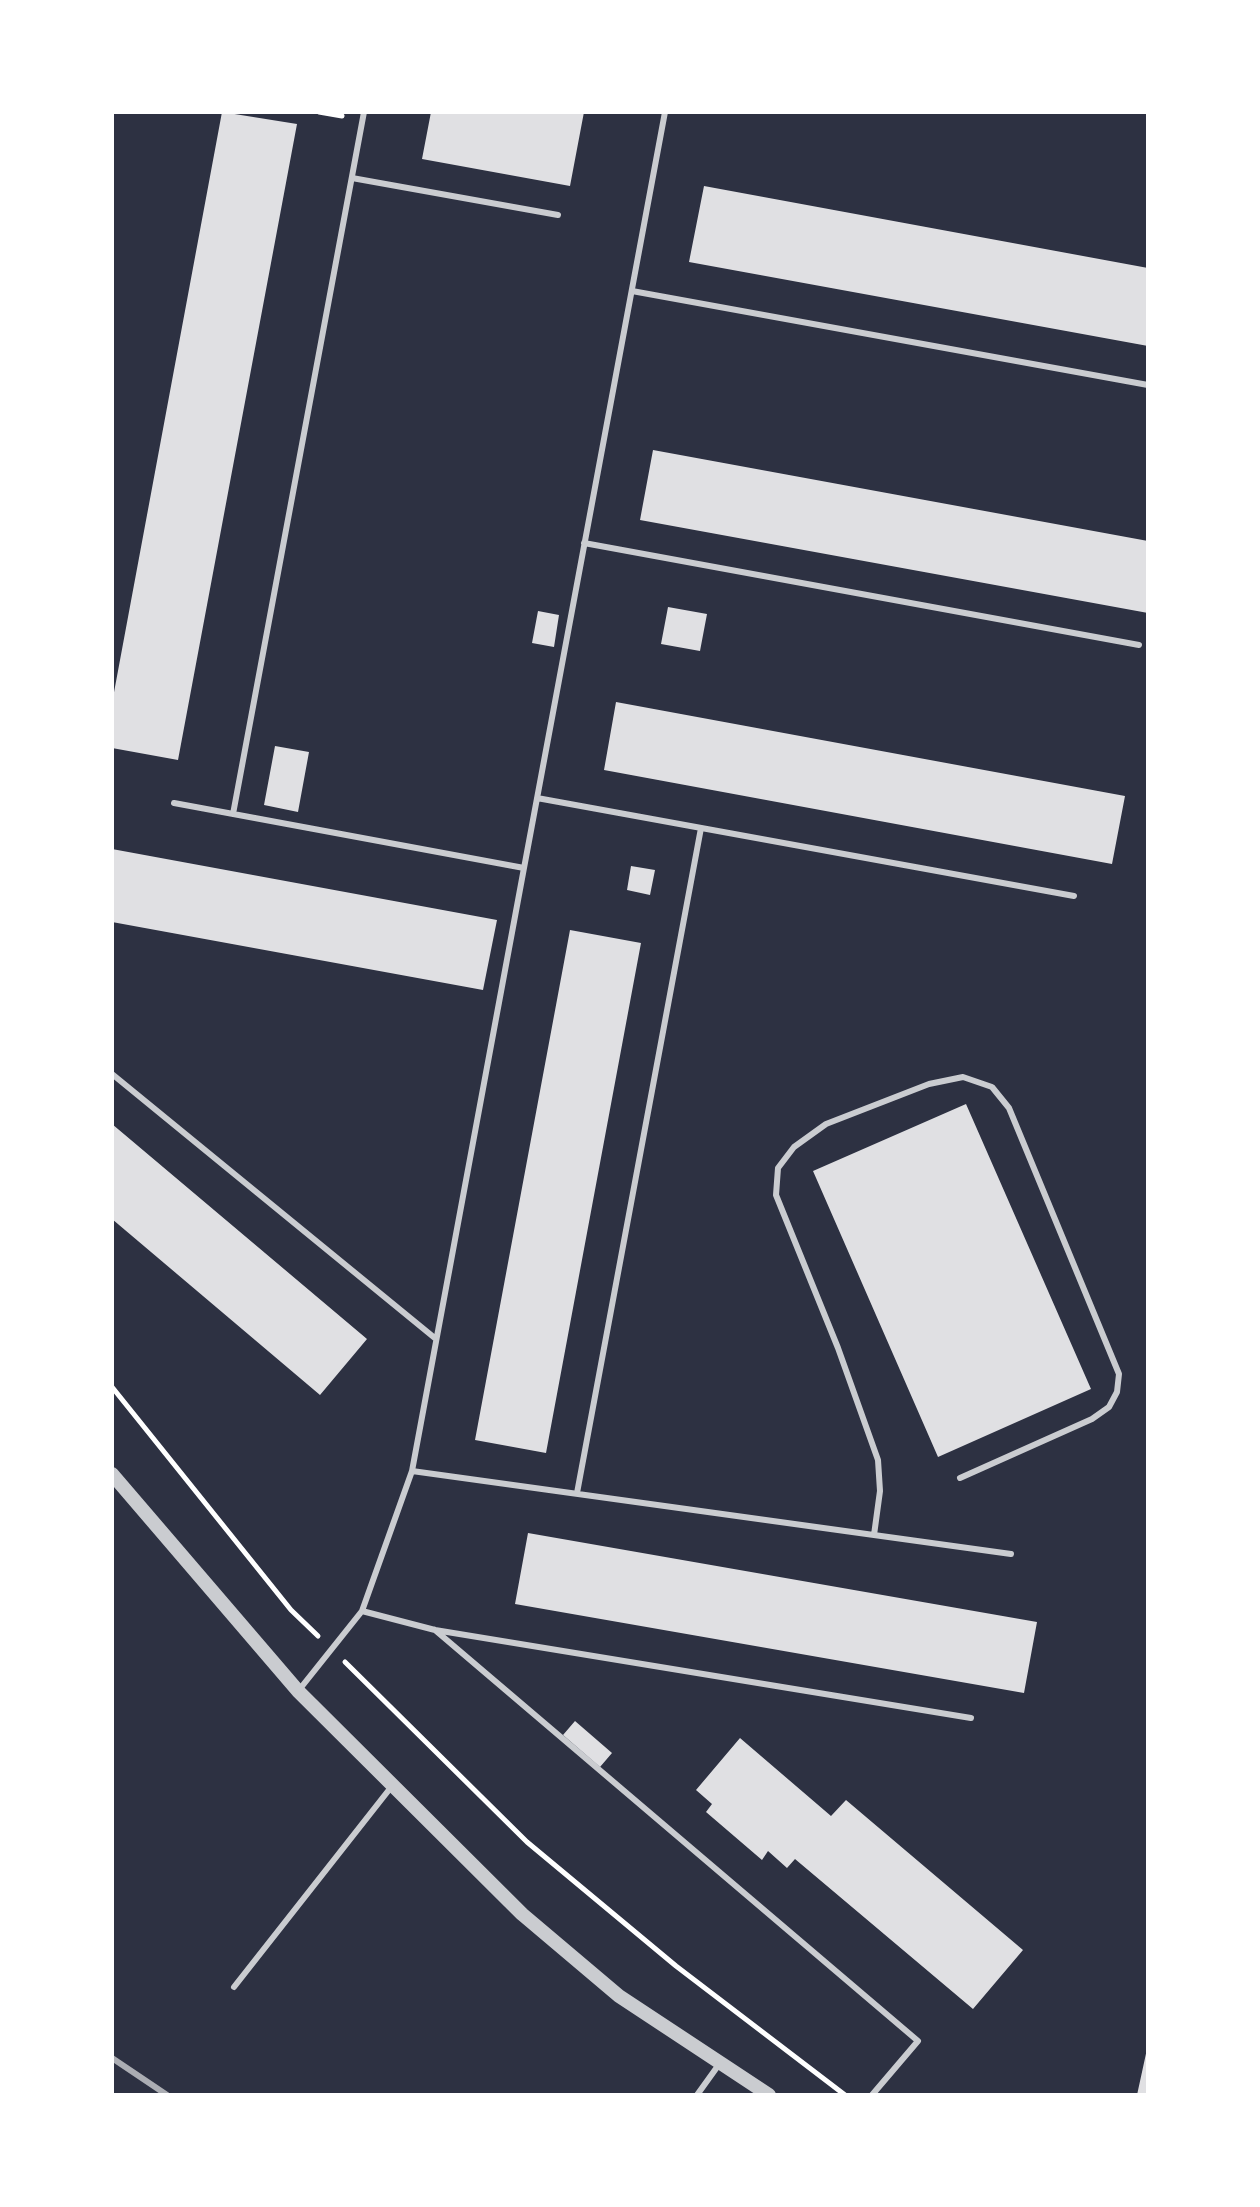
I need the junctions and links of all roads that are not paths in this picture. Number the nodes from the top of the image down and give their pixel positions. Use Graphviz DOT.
graph roads {
  1 [pos="364,112"];
  2 [pos="665,112"];
  3 [pos="352,178"];
  4 [pos="558,215"];
  5 [pos="632,291"];
  6 [pos="1148,385"];
  7 [pos="584,543"];
  8 [pos="1139,645"];
  9 [pos="537,798"];
  10 [pos="174,803"];
  11 [pos="233,814"];
  12 [pos="701,828"];
  13 [pos="524,868"];
  14 [pos="1074,896"];
  15 [pos="112,1074"];
  16 [pos="436,1339"];
  17 [pos="412,1471"];
  18 [pos="112,1474"];
  19 [pos="960,1478"];
  20 [pos="577,1493"];
  21 [pos="874,1535"];
  22 [pos="1011,1554"];
  23 [pos="362,1611"];
  24 [pos="435,1630"];
  25 [pos="298,1691"];
  26 [pos="971,1718"];
  27 [pos="392,1786"];
  28 [pos="234,1987"];
  29 [pos="720,2063"];
  30 [pos="697,2095"];
  31 [pos="769,2095"];
  32 [pos="872,2095"];
  1 -- 3 [label="lane"];
  2 -- 5 [label="lane"];
  3 -- 4 [label="lane"];
  3 -- 11 [label="lane"];
  5 -- 6 [label="lane"];
  5 -- 7 [label="lane"];
  7 -- 8 [label="lane"];
  7 -- 9 [label="lane"];
  9 -- 12 [label="lane"];
  9 -- 13 [label="lane"];
  10 -- 11 [label="lane"];
  11 -- 13 [label="lane"];
  12 -- 14 [label="lane"];
  12 -- 20 [label="lane"];
  13 -- 16 [label="lane"];
  15 -- 16 [label="lane"];
  16 -- 17 [label="lane"];
  17 -- 20 [label="lane"];
  17 -- 23 [label="lane"];
  18 -- 25 [label="street"];
  19 -- 21 [label="lane"];
  20 -- 21 [label="lane"];
  21 -- 22 [label="lane"];
  23 -- 24 [label="lane"];
  23 -- 25 [label="lane"];
  24 -- 26 [label="lane"];
  24 -- 32 [label="lane"];
  25 -- 27 [label="street"];
  27 -- 28 [label="lane"];
  27 -- 29 [label="street"];
  29 -- 30 [label="lane"];
  29 -- 31 [label="street"];
}
